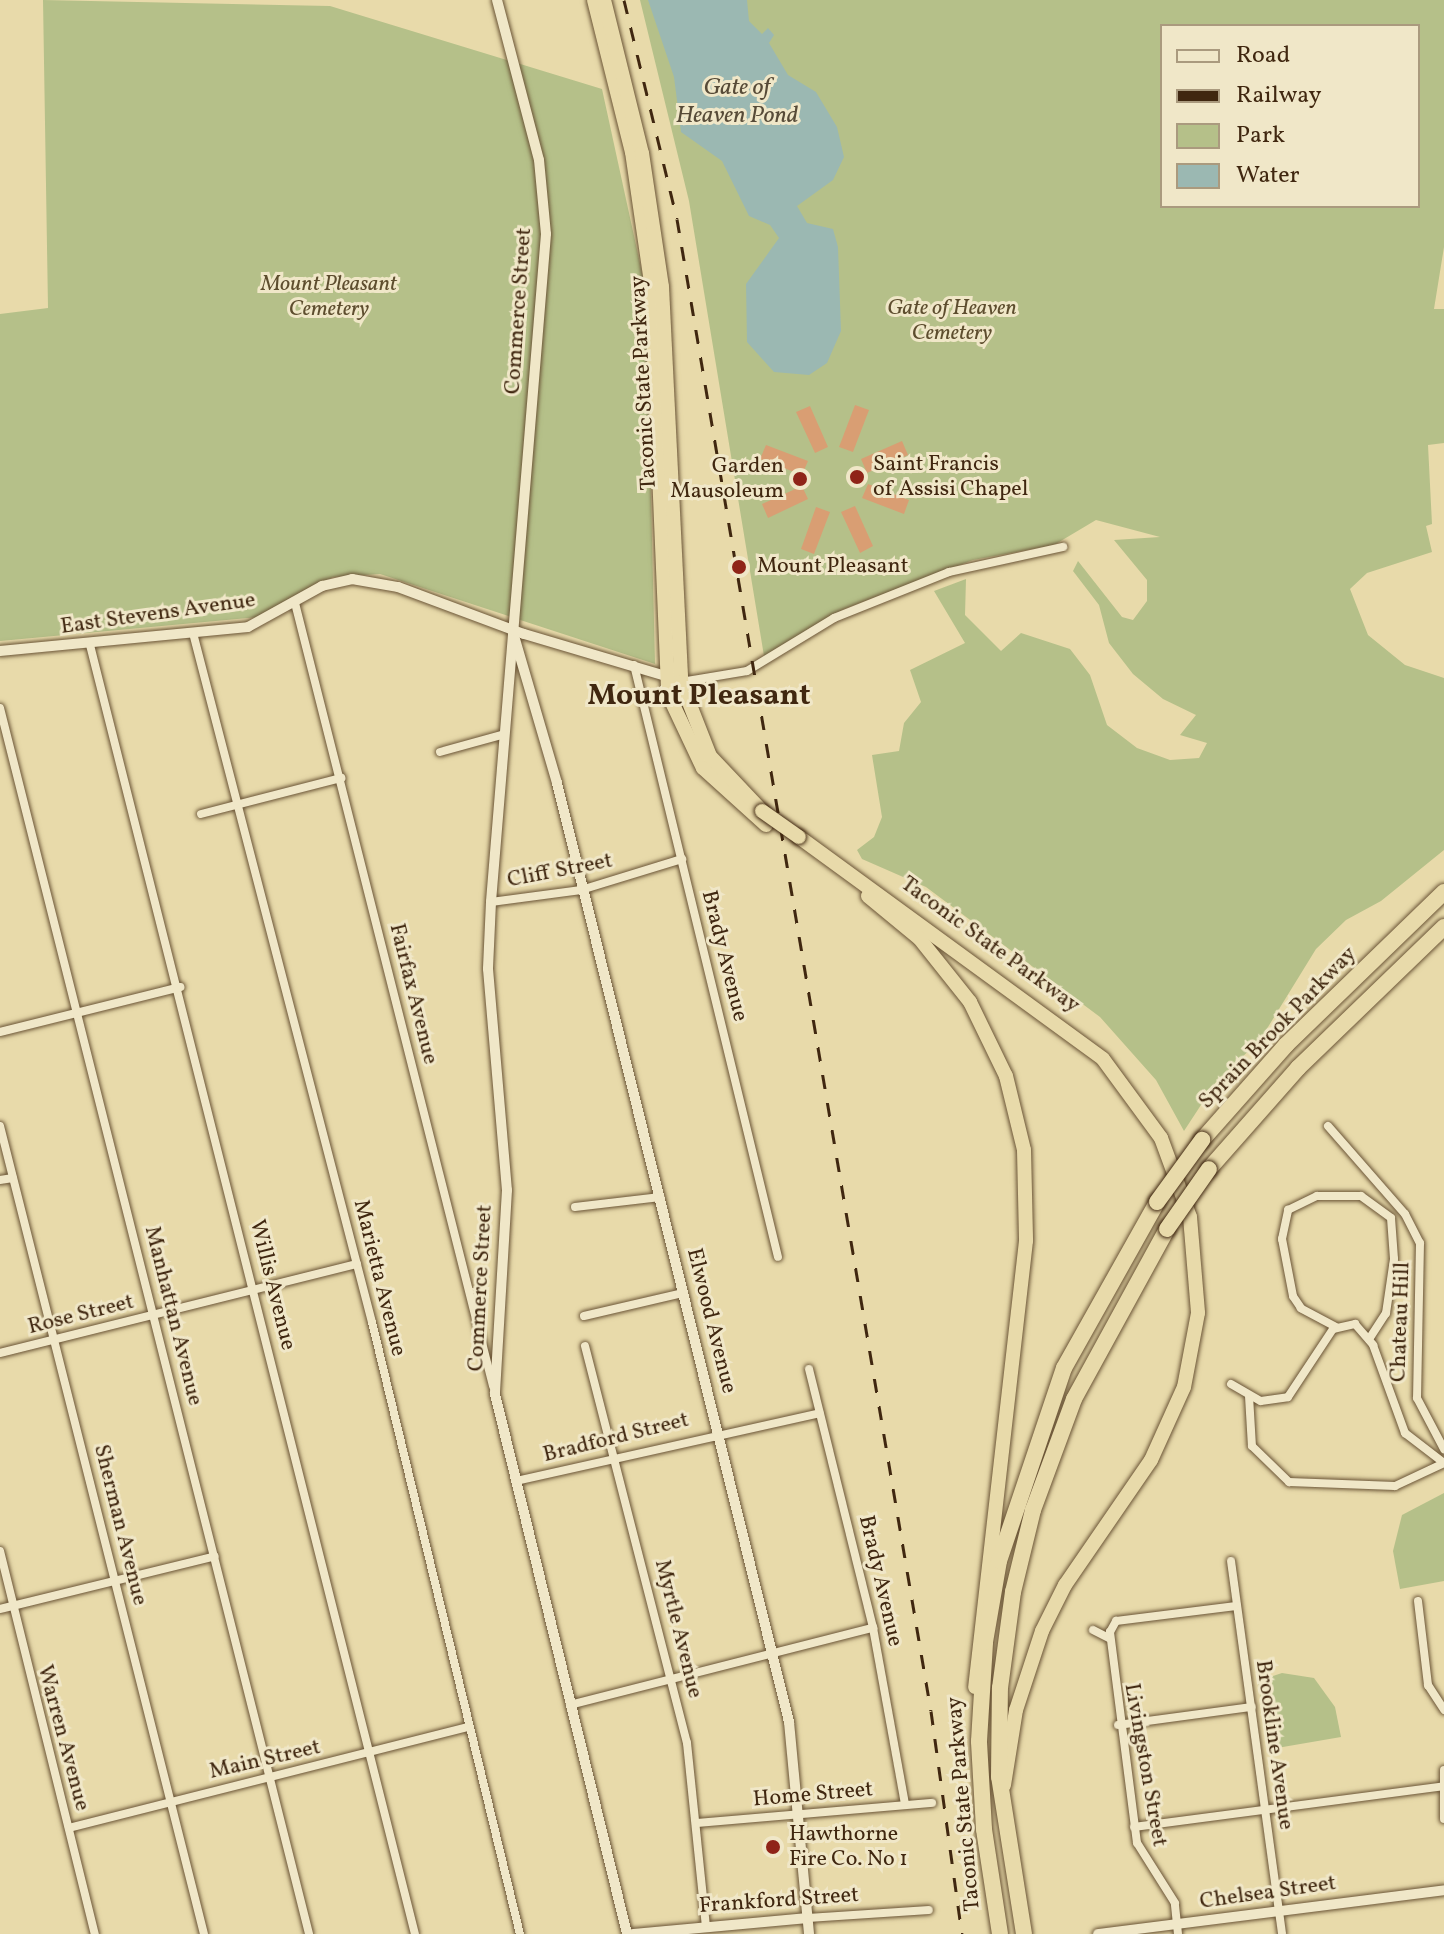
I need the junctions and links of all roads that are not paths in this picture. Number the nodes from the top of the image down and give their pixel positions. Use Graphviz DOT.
graph roads {
  1 [pos="497,0"];
  2 [pos="594,0"];
  3 [pos="604,0"];
  4 [pos="1063,547"];
  5 [pos="295,603"];
  6 [pos="512,629"];
  7 [pos="193,633"];
  8 [pos="90,645"];
  9 [pos="0,651"];
  10 [pos="634,665"];
  11 [pos="665,674"];
  12 [pos="681,682"];
  13 [pos="0,708"];
  14 [pos="540,724"];
  15 [pos="505,734"];
  16 [pos="440,752"];
  17 [pos="341,778"];
  18 [pos="239,805"];
  19 [pos="201,814"];
  20 [pos="764,818"];
  21 [pos="800,843"];
  22 [pos="682,859"];
  23 [pos="581,890"];
  24 [pos="1444,892"];
  25 [pos="491,902"];
  26 [pos="1444,927"];
  27 [pos="180,987"];
  28 [pos="79,1013"];
  29 [pos="0,1032"];
  30 [pos="0,1126"];
  31 [pos="1328,1126"];
  32 [pos="13,1178"];
  33 [pos="0,1180"];
  34 [pos="660,1197"];
  35 [pos="575,1207"];
  36 [pos="778,1257"];
  37 [pos="357,1264"];
  38 [pos="254,1289"];
  39 [pos="683,1293"];
  40 [pos="155,1315"];
  41 [pos="584,1316"];
  42 [pos="1336,1327"];
  43 [pos="1369,1339"];
  44 [pos="54,1340"];
  45 [pos="585,1346"];
  46 [pos="0,1353"];
  47 [pos="809,1369"];
  48 [pos="1231,1384"];
  49 [pos="495,1394"];
  50 [pos="1249,1396"];
  51 [pos="819,1413"];
  52 [pos="718,1432"];
  53 [pos="1444,1449"];
  54 [pos="615,1456"];
  55 [pos="1444,1463"];
  56 [pos="516,1481"];
  57 [pos="0,1551"];
  58 [pos="215,1556"];
  59 [pos="1231,1561"];
  60 [pos="115,1580"];
  61 [pos="1418,1601"];
  62 [pos="1236,1606"];
  63 [pos="5,1608"];
  64 [pos="873,1628"];
  65 [pos="1093,1630"];
  66 [pos="1109,1638"];
  67 [pos="772,1652"];
  68 [pos="672,1677"];
  69 [pos="570,1705"];
  70 [pos="1252,1707"];
  71 [pos="1443,1708"];
  72 [pos="1118,1725"];
  73 [pos="469,1727"];
  74 [pos="370,1753"];
  75 [pos="1444,1770"];
  76 [pos="272,1777"];
  77 [pos="1443,1786"];
  78 [pos="980,1791"];
  79 [pos="171,1800"];
  80 [pos="932,1803"];
  81 [pos="905,1804"];
  82 [pos="1001,1805"];
  83 [pos="1265,1809"];
  84 [pos="800,1813"];
  85 [pos="1444,1819"];
  86 [pos="698,1823"];
  87 [pos="1134,1827"];
  88 [pos="69,1828"];
  89 [pos="1444,1890"];
  90 [pos="929,1910"];
  91 [pos="1279,1911"];
  92 [pos="808,1918"];
  93 [pos="706,1926"];
  94 [pos="1178,1930"];
  95 [pos="95,1934"];
  96 [pos="204,1934"];
  97 [pos="309,1934"];
  98 [pos="415,1934"];
  99 [pos="520,1934"];
  100 [pos="627,1934"];
  101 [pos="633,1934"];
  102 [pos="809,1934"];
  103 [pos="1000,1934"];
  104 [pos="1024,1934"];
  105 [pos="1098,1934"];
  106 [pos="1282,1934"];
  1 -- 6 [label="street, Commerce Street"];
  2 -- 11 [label="highway, Taconic State Parkway"];
  3 -- 12 [label="highway, Taconic State Parkway"];
  4 -- 12 [label="street"];
  5 -- 6 [label="street, East Stevens Avenue"];
  5 -- 7 [label="street, East Stevens Avenue"];
  5 -- 17 [label="street, Fairfax Avenue"];
  6 -- 10 [label="street, East Stevens Avenue"];
  6 -- 14 [label="street, Commerce Street"];
  6 -- 15 [label="street, Commerce Street"];
  7 -- 8 [label="street, East Stevens Avenue"];
  7 -- 18 [label="street, Marietta Avenue"];
  8 -- 9 [label="street, East Stevens Avenue"];
  8 -- 27 [label="street, Willis Avenue"];
  10 -- 11 [label="street, East Stevens Avenue"];
  10 -- 22 [label="street, Brady Avenue"];
  11 -- 12 [label="street, East Stevens Avenue"];
  11 -- 20 [label="highway, Taconic State Parkway"];
  12 -- 20 [label="highway, Taconic State Parkway"];
  13 -- 28 [label="street, Manhattan Avenue"];
  14 -- 23 [label="street, Elwood Avenue"];
  15 -- 16 [label="street"];
  15 -- 25 [label="street, Commerce Street"];
  17 -- 18 [label="street"];
  17 -- 49 [label="street, Fairfax Avenue"];
  18 -- 19 [label="street"];
  18 -- 37 [label="street, Marietta Avenue"];
  20 -- 21 [label="highway, Taconic State Parkway, bridge"];
  21 -- 78 [label="highway, Taconic State Parkway"];
  21 -- 82 [label="highway, Taconic State Parkway"];
  22 -- 23 [label="street, Cliff Street"];
  22 -- 36 [label="street, Brady Avenue"];
  23 -- 25 [label="street, Cliff Street"];
  23 -- 34 [label="street, Elwood Avenue"];
  24 -- 78 [label="highway, Sprain Brook Parkway, bridge"];
  25 -- 49 [label="street, Commerce Street"];
  26 -- 82 [label="highway, Sprain Brook Parkway, bridge"];
  27 -- 28 [label="street"];
  27 -- 38 [label="street, Willis Avenue"];
  28 -- 29 [label="street"];
  28 -- 40 [label="street, Manhattan Avenue"];
  30 -- 32 [label="street, Sherman Avenue"];
  31 -- 53 [label="street, Chateau Hill"];
  32 -- 33 [label="street"];
  32 -- 44 [label="street, Sherman Avenue"];
  34 -- 35 [label="street"];
  34 -- 39 [label="street, Elwood Avenue"];
  37 -- 38 [label="street, Rose Street"];
  37 -- 73 [label="street, Marietta Avenue"];
  38 -- 40 [label="street, Rose Street"];
  38 -- 74 [label="street, Willis Avenue"];
  39 -- 41 [label="street"];
  39 -- 52 [label="street, Elwood Avenue"];
  40 -- 44 [label="street, Rose Street"];
  40 -- 58 [label="street, Manhattan Avenue"];
  42 -- 43 [label="street"];
  42 -- 43 [label="street"];
  42 -- 50 [label="street"];
  43 -- 55 [label="street"];
  44 -- 46 [label="street, Rose Street"];
  44 -- 60 [label="street, Sherman Avenue"];
  45 -- 54 [label="street, Myrtle Avenue"];
  47 -- 51 [label="street, Brady Avenue"];
  48 -- 50 [label="street"];
  49 -- 56 [label="street, Commerce Street"];
  50 -- 55 [label="street"];
  51 -- 52 [label="street, Bradford Street"];
  51 -- 64 [label="street, Brady Avenue"];
  52 -- 54 [label="street, Bradford Street"];
  52 -- 67 [label="street, Elwood Avenue"];
  54 -- 56 [label="street, Bradford Street"];
  54 -- 68 [label="street, Myrtle Avenue"];
  56 -- 69 [label="street, Commerce Street"];
  57 -- 63 [label="street, Warren Avenue"];
  58 -- 60 [label="street"];
  58 -- 76 [label="street, Manhattan Avenue"];
  59 -- 62 [label="street, Brookline Avenue"];
  60 -- 63 [label="street"];
  60 -- 79 [label="street, Sherman Avenue"];
  61 -- 71 [label="street"];
  62 -- 66 [label="street"];
  62 -- 70 [label="street, Brookline Avenue"];
  63 -- 88 [label="street, Warren Avenue"];
  64 -- 67 [label="street"];
  64 -- 81 [label="street, Brady Avenue"];
  65 -- 66 [label="street"];
  66 -- 72 [label="street, Livingston Street"];
  67 -- 68 [label="street"];
  67 -- 84 [label="street, Elwood Avenue"];
  68 -- 69 [label="street"];
  68 -- 86 [label="street, Myrtle Avenue"];
  69 -- 100 [label="street, Commerce Street"];
  70 -- 72 [label="street"];
  70 -- 83 [label="street, Brookline Avenue"];
  72 -- 87 [label="street, Livingston Street"];
  73 -- 74 [label="street, Main Street"];
  73 -- 99 [label="street, Marietta Avenue"];
  74 -- 76 [label="street, Main Street"];
  74 -- 98 [label="street, Willis Avenue"];
  75 -- 77 [label="street"];
  76 -- 79 [label="street, Main Street"];
  76 -- 97 [label="street, Manhattan Avenue"];
  77 -- 83 [label="street"];
  77 -- 85 [label="street"];
  78 -- 103 [label="highway, Taconic State Parkway"];
  79 -- 88 [label="street, Main Street"];
  79 -- 96 [label="street, Sherman Avenue"];
  80 -- 81 [label="street, Home Street"];
  81 -- 84 [label="street, Home Street"];
  82 -- 104 [label="highway, Taconic State Parkway"];
  83 -- 87 [label="street"];
  83 -- 91 [label="street, Brookline Avenue"];
  84 -- 86 [label="street, Home Street"];
  84 -- 92 [label="street, Elwood Avenue"];
  86 -- 93 [label="street, Myrtle Avenue"];
  87 -- 94 [label="street, Livingston Street"];
  88 -- 95 [label="street, Warren Avenue"];
  89 -- 91 [label="street, Chelsea Street"];
  90 -- 92 [label="street, Frankford Street"];
  91 -- 94 [label="street, Chelsea Street"];
  91 -- 106 [label="street, Brookline Avenue"];
  92 -- 93 [label="street, Frankford Street"];
  92 -- 102 [label="street, Elwood Avenue"];
  93 -- 101 [label="street, Frankford Street"];
  94 -- 105 [label="street, Chelsea Street"];
}
